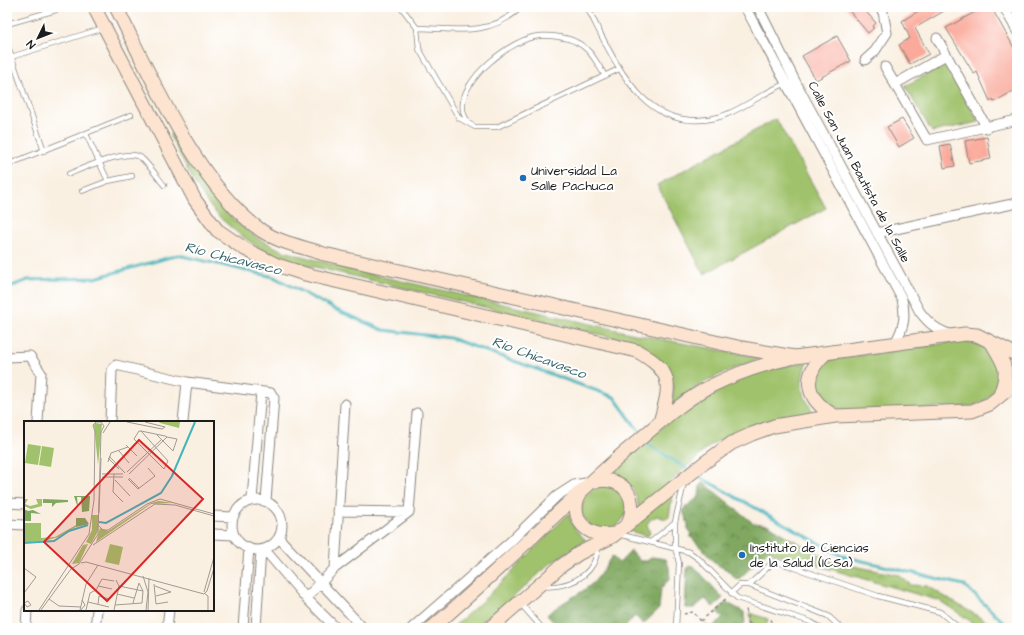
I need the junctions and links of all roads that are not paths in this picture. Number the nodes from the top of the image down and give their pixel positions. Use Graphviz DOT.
graph roads {
  1 [pos="94,7"];
  2 [pos="116,7"];
  3 [pos="256,7"];
  4 [pos="260,7"];
  5 [pos="402,7"];
  6 [pos="521,7"];
  7 [pos="587,7"];
  8 [pos="745,7"];
  9 [pos="758,7"];
  10 [pos="892,7"];
  11 [pos="1004,7"];
  12 [pos="881,9"];
  13 [pos="56,10"];
  14 [pos="1013,16"];
  15 [pos="7,24"];
  16 [pos="104,28"];
  17 [pos="417,28"];
  18 [pos="1017,31"];
  19 [pos="937,38"];
  20 [pos="7,44"];
  21 [pos="946,55"];
  22 [pos="12,57"];
  23 [pos="865,60"];
  24 [pos="884,67"];
  25 [pos="619,69"];
  26 [pos="605,76"];
  27 [pos="795,81"];
  28 [pos="785,84"];
  29 [pos="895,84"];
  30 [pos="131,115"];
  31 [pos="173,117"];
  32 [pos="1017,120"];
  33 [pos="467,122"];
  34 [pos="154,125"];
  35 [pos="987,128"];
  36 [pos="86,134"];
  37 [pos="44,151"];
  38 [pos="99,163"];
  39 [pos="7,165"];
  40 [pos="68,174"];
  41 [pos="132,176"];
  42 [pos="108,181"];
  43 [pos="164,185"];
  44 [pos="82,191"];
  45 [pos="1017,203"];
  46 [pos="877,233"];
  47 [pos="953,335"];
  48 [pos="991,342"];
  49 [pos="895,343"];
  50 [pos="826,352"];
  51 [pos="1017,355"];
  52 [pos="795,356"];
  53 [pos="7,357"];
  54 [pos="187,382"];
  55 [pos="1017,382"];
  56 [pos="261,392"];
  57 [pos="999,396"];
  58 [pos="345,404"];
  59 [pos="417,413"];
  60 [pos="835,416"];
  61 [pos="38,421"];
  62 [pos="110,421"];
  63 [pos="183,421"];
  64 [pos="655,426"];
  65 [pos="689,475"];
  66 [pos="586,486"];
  67 [pos="252,499"];
  68 [pos="266,501"];
  69 [pos="7,503"];
  70 [pos="24,504"];
  71 [pos="338,511"];
  72 [pos="409,512"];
  73 [pos="214,516"];
  74 [pos="232,517"];
  75 [pos="675,522"];
  76 [pos="7,524"];
  77 [pos="628,524"];
  78 [pos="24,525"];
  79 [pos="616,533"];
  80 [pos="214,534"];
  81 [pos="234,535"];
  82 [pos="279,538"];
  83 [pos="651,542"];
  84 [pos="600,543"];
  85 [pos="676,547"];
  86 [pos="249,548"];
  87 [pos="263,549"];
  88 [pos="485,564"];
  89 [pos="335,568"];
  90 [pos="494,574"];
  91 [pos="321,583"];
  92 [pos="749,585"];
  93 [pos="537,586"];
  94 [pos="731,593"];
  95 [pos="306,598"];
  96 [pos="519,602"];
  97 [pos="27,611"];
  98 [pos="97,611"];
  99 [pos="169,611"];
  100 [pos="505,614"];
  101 [pos="26,628"];
  102 [pos="95,628"];
  103 [pos="167,628"];
  104 [pos="243,628"];
  105 [pos="256,628"];
  106 [pos="336,628"];
  107 [pos="363,628"];
  108 [pos="412,628"];
  109 [pos="432,628"];
  110 [pos="442,628"];
  111 [pos="483,628"];
  112 [pos="490,628"];
  113 [pos="542,628"];
  114 [pos="676,628"];
  115 [pos="820,628"];
  116 [pos="841,628"];
  117 [pos="959,628"];
  1 -- 16 [label="main road"];
  2 -- 31 [label="main road"];
  3 -- 4 [label="lane"];
  5 -- 17 [label="lane"];
  6 -- 17 [label="lane"];
  7 -- 25 [label="lane"];
  8 -- 28 [label="street, Calle San Juan Bautista de la Salle"];
  9 -- 27 [label="street, Calle San Juan Bautista de la Salle"];
  10 -- 12 [label="street"];
  11 -- 14 [label="street"];
  12 -- 23 [label="street"];
  13 -- 15 [label="lane"];
  14 -- 18 [label="street"];
  16 -- 22 [label="lane"];
  16 -- 34 [label="main road"];
  17 -- 33 [label="lane"];
  19 -- 21 [label="street"];
  20 -- 22 [label="lane"];
  21 -- 29 [label="street"];
  21 -- 35 [label="street"];
  22 -- 37 [label="lane"];
  24 -- 29 [label="street"];
  25 -- 26 [label="lane"];
  25 -- 28 [label="lane"];
  26 -- 33 [label="lane"];
  26 -- 33 [label="lane"];
  27 -- 28 [label="lane"];
  27 -- 46 [label="street, Calle San Juan Bautista de la Salle"];
  28 -- 49 [label="street, Calle San Juan Bautista de la Salle"];
  29 -- 35 [label="street"];
  30 -- 36 [label="lane"];
  31 -- 34 [label="main road"];
  31 -- 52 [label="main road"];
  32 -- 35 [label="street"];
  34 -- 64 [label="main road"];
  36 -- 37 [label="lane"];
  36 -- 38 [label="lane"];
  37 -- 39 [label="lane"];
  38 -- 40 [label="lane"];
  38 -- 42 [label="lane"];
  38 -- 43 [label="lane"];
  41 -- 42 [label="lane"];
  42 -- 44 [label="lane"];
  45 -- 46 [label="street"];
  46 -- 47 [label="street, Calle San Juan Bautista de la Salle"];
  47 -- 48 [label="main road"];
  47 -- 49 [label="main road"];
  48 -- 51 [label="main road"];
  48 -- 57 [label="main road"];
  49 -- 50 [label="main road"];
  50 -- 52 [label="main road"];
  50 -- 60 [label="main road"];
  52 -- 64 [label="main road"];
  53 -- 61 [label="street"];
  54 -- 56 [label="street"];
  54 -- 62 [label="street"];
  54 -- 63 [label="street"];
  55 -- 57 [label="main road"];
  56 -- 67 [label="street"];
  56 -- 68 [label="street"];
  57 -- 60 [label="main road"];
  58 -- 71 [label="street"];
  59 -- 72 [label="street"];
  60 -- 65 [label="main road"];
  64 -- 66 [label="main road"];
  65 -- 75 [label="lane"];
  65 -- 77 [label="main road"];
  66 -- 77 [label="main road"];
  66 -- 79 [label="main road"];
  66 -- 88 [label="street"];
  66 -- 90 [label="main road"];
  67 -- 68 [label="street"];
  67 -- 74 [label="street"];
  68 -- 82 [label="street"];
  69 -- 70 [label="street"];
  71 -- 72 [label="street"];
  71 -- 89 [label="street"];
  72 -- 89 [label="street"];
  73 -- 74 [label="street"];
  74 -- 81 [label="street"];
  75 -- 83 [label="lane"];
  75 -- 85 [label="lane"];
  76 -- 78 [label="street"];
  77 -- 79 [label="main road"];
  79 -- 83 [label="lane"];
  79 -- 84 [label="main road"];
  80 -- 81 [label="street"];
  81 -- 86 [label="street"];
  82 -- 87 [label="street"];
  82 -- 91 [label="street"];
  83 -- 85 [label="lane"];
  84 -- 93 [label="main road"];
  84 -- 93 [label="lane"];
  85 -- 94 [label="lane"];
  85 -- 114 [label="lane"];
  86 -- 87 [label="street"];
  86 -- 104 [label="street"];
  87 -- 95 [label="street"];
  87 -- 105 [label="street"];
  88 -- 90 [label="street"];
  88 -- 108 [label="street"];
  89 -- 91 [label="street"];
  90 -- 109 [label="main road"];
  90 -- 110 [label="main road"];
  91 -- 95 [label="street"];
  91 -- 107 [label="street"];
  92 -- 94 [label="lane"];
  92 -- 116 [label="lane"];
  92 -- 117 [label="lane"];
  93 -- 96 [label="main road"];
  94 -- 115 [label="lane"];
  95 -- 106 [label="street"];
  96 -- 100 [label="main road"];
  96 -- 113 [label="lane"];
  97 -- 101 [label="street"];
  98 -- 102 [label="street"];
  99 -- 103 [label="street"];
  100 -- 111 [label="main road"];
  100 -- 112 [label="main road"];
}
